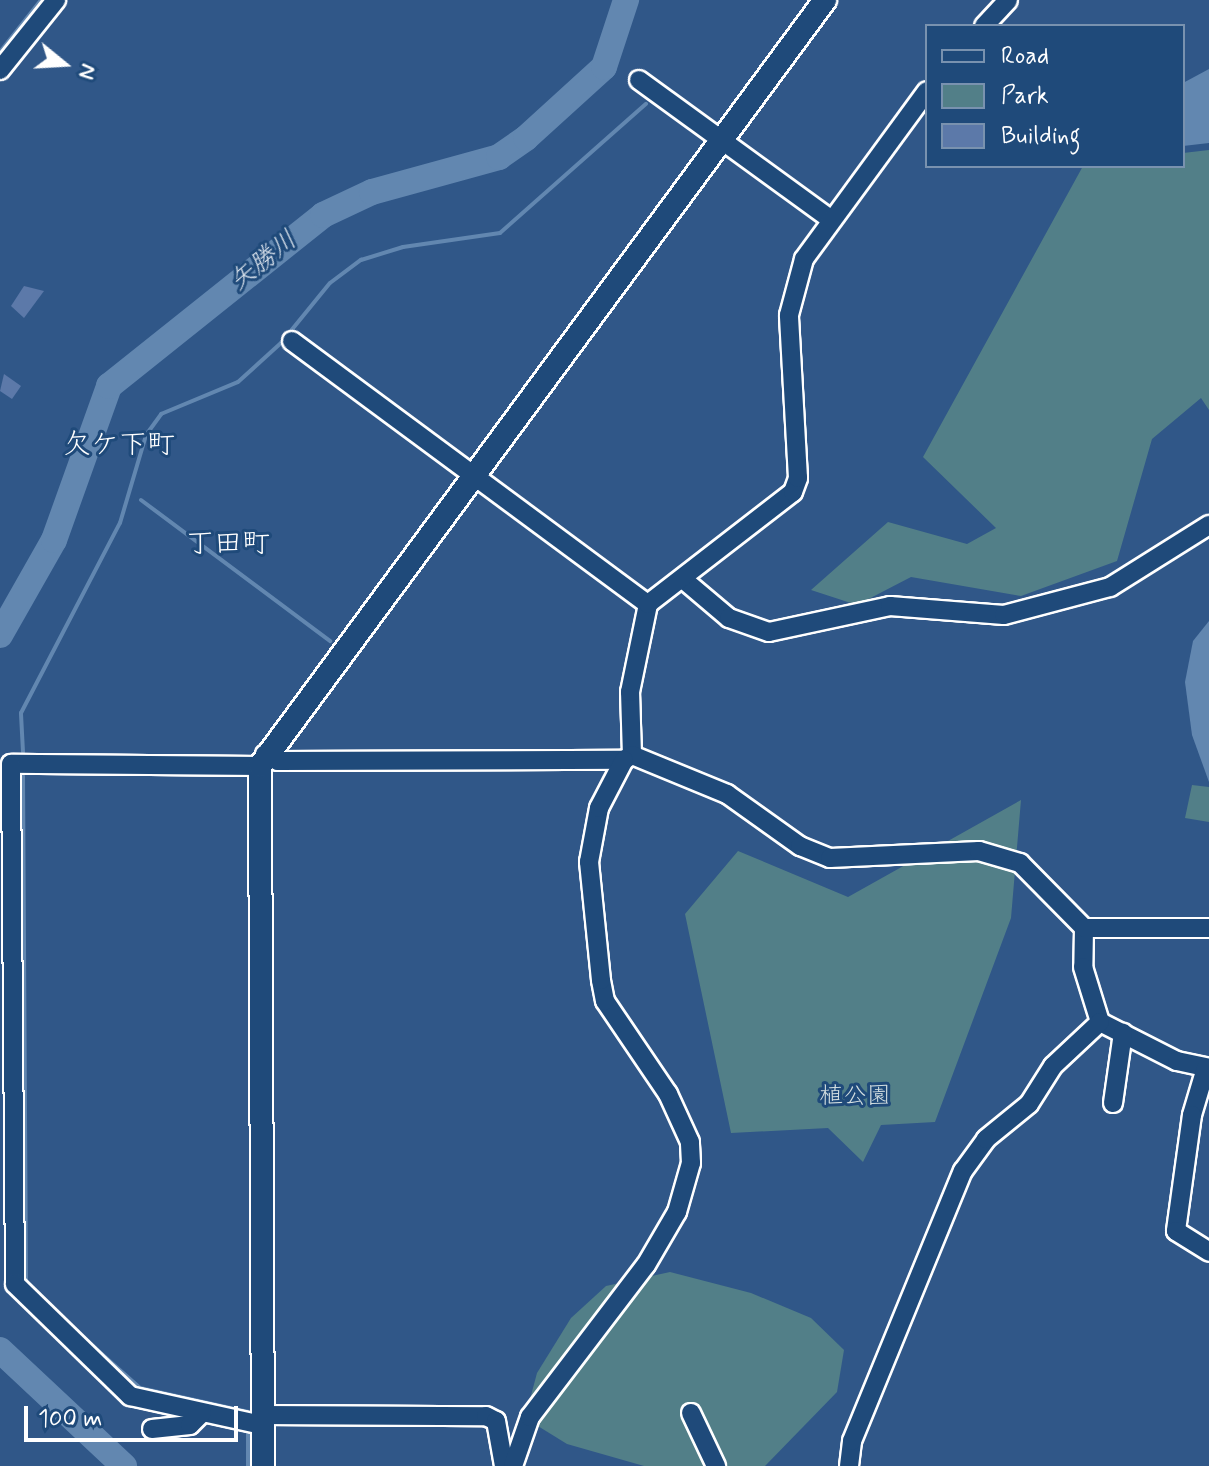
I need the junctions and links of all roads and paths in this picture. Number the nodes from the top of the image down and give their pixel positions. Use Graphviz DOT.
graph roads {
  1 [pos="56,0"];
  2 [pos="825,0"];
  3 [pos="1008,0"];
  4 [pos="986,24"];
  5 [pos="0,70"];
  6 [pos="639,80"];
  7 [pos="925,94"];
  8 [pos="721,139"];
  9 [pos="829,218"];
  10 [pos="292,341"];
  11 [pos="472,472"];
  12 [pos="1209,525"];
  13 [pos="684,580"];
  14 [pos="648,604"];
  15 [pos="628,758"];
  16 [pos="263,760"];
  17 [pos="1084,928"];
  18 [pos="1209,928"];
  19 [pos="1100,1022"];
  20 [pos="1123,1033"];
  21 [pos="1208,1068"];
  22 [pos="1113,1103"];
  23 [pos="1209,1252"];
  24 [pos="202,1413"];
  25 [pos="691,1413"];
  26 [pos="262,1420"];
  27 [pos="152,1429"];
  28 [pos="263,1466"];
  29 [pos="504,1466"];
  30 [pos="513,1466"];
  31 [pos="716,1466"];
  32 [pos="849,1466"];
  1 -- 5 [label="street"];
  2 -- 8 [label="street"];
  3 -- 4 [label="street"];
  6 -- 8 [label="street"];
  7 -- 9 [label="street"];
  8 -- 9 [label="street"];
  8 -- 11 [label="street"];
  9 -- 13 [label="street"];
  10 -- 11 [label="street"];
  11 -- 14 [label="street"];
  11 -- 16 [label="street"];
  12 -- 13 [label="street"];
  13 -- 14 [label="street"];
  14 -- 15 [label="street"];
  15 -- 16 [label="street"];
  15 -- 17 [label="street"];
  15 -- 30 [label="street"];
  16 -- 24 [label="street"];
  16 -- 26 [label="street"];
  17 -- 18 [label="street"];
  17 -- 19 [label="street"];
  19 -- 20 [label="street"];
  19 -- 32 [label="street"];
  20 -- 21 [label="street"];
  20 -- 22 [label="street"];
  21 -- 23 [label="street"];
  24 -- 26 [label="street"];
  24 -- 27 [label="street"];
  25 -- 31 [label="street"];
  26 -- 28 [label="street"];
  26 -- 29 [label="street"];
}
